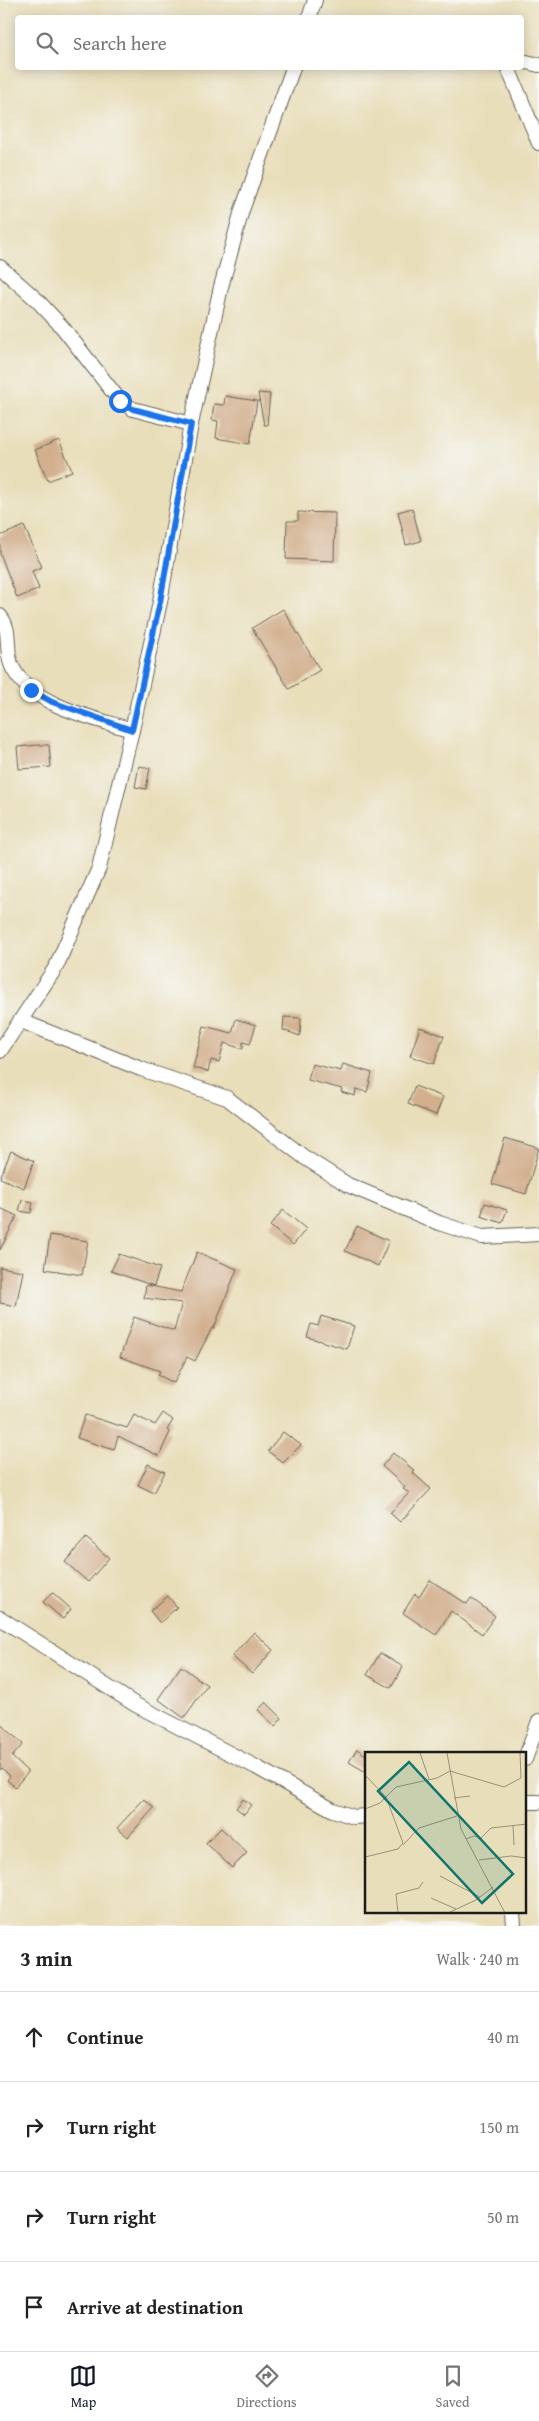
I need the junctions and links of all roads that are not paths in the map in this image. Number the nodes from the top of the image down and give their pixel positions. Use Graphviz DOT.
graph roads {
  1 [pos="315,0"];
  2 [pos="310,15"];
  3 [pos="524,61"];
  4 [pos="539,65"];
  5 [pos="292,70"];
  6 [pos="509,70"];
  7 [pos="539,143"];
  8 [pos="0,267"];
  9 [pos="191,424"];
  10 [pos="0,616"];
  11 [pos="132,730"];
  12 [pos="20,1021"];
  13 [pos="0,1051"];
  14 [pos="539,1234"];
  15 [pos="0,1618"];
  16 [pos="539,1721"];
  17 [pos="526,1756"];
  18 [pos="526,1802"];
  19 [pos="539,1802"];
  20 [pos="365,1816"];
  1 -- 2 [label="street"];
  3 -- 4 [label="street"];
  5 -- 9 [label="street"];
  6 -- 7 [label="street"];
  8 -- 9 [label="street"];
  9 -- 11 [label="street"];
  10 -- 11 [label="street"];
  11 -- 12 [label="street"];
  12 -- 13 [label="street"];
  12 -- 14 [label="street"];
  15 -- 20 [label="street"];
  16 -- 17 [label="street"];
  18 -- 19 [label="street"];
}
